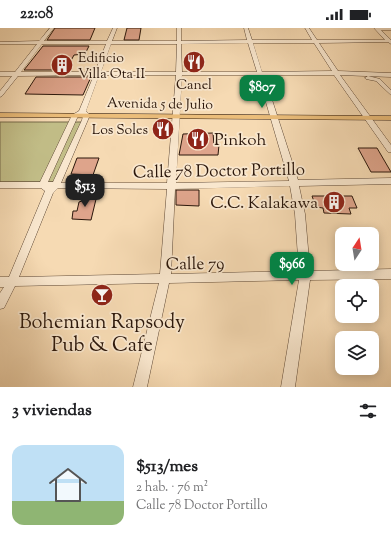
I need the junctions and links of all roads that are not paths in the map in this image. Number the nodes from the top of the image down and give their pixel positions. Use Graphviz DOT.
graph roads {
  1 [pos="52,28"];
  2 [pos="115,28"];
  3 [pos="179,28"];
  4 [pos="246,28"];
  5 [pos="307,28"];
  6 [pos="376,28"];
  7 [pos="391,29"];
  8 [pos="251,42"];
  9 [pos="315,42"];
  10 [pos="390,42"];
  11 [pos="0,43"];
  12 [pos="40,43"];
  13 [pos="110,43"];
  14 [pos="180,43"];
  15 [pos="179,73"];
  16 [pos="259,73"];
  17 [pos="336,73"];
  18 [pos="349,73"];
  19 [pos="0,74"];
  20 [pos="16,74"];
  21 [pos="98,74"];
  22 [pos="391,75"];
  23 [pos="391,93"];
  24 [pos="0,95"];
  25 [pos="0,115"];
  26 [pos="80,116"];
  27 [pos="391,118"];
  28 [pos="176,119"];
  29 [pos="0,120"];
  30 [pos="275,120"];
  31 [pos="370,120"];
  32 [pos="391,122"];
  33 [pos="391,150"];
  34 [pos="0,180"];
  35 [pos="294,181"];
  36 [pos="391,181"];
  37 [pos="172,183"];
  38 [pos="50,184"];
  39 [pos="0,185"];
  40 [pos="391,274"];
  41 [pos="305,276"];
  42 [pos="165,279"];
  43 [pos="0,282"];
  44 [pos="12,282"];
  45 [pos="0,304"];
  46 [pos="140,387"];
  47 [pos="288,387"];
  1 -- 12 [label="street"];
  2 -- 13 [label="street"];
  3 -- 14 [label="street"];
  4 -- 8 [label="street"];
  5 -- 9 [label="street"];
  6 -- 7 [label="street"];
  6 -- 10 [label="street"];
  8 -- 9 [label="street"];
  8 -- 14 [label="street"];
  8 -- 16 [label="street"];
  9 -- 10 [label="street"];
  9 -- 17 [label="street"];
  11 -- 12 [label="street"];
  12 -- 13 [label="street"];
  12 -- 20 [label="street"];
  13 -- 14 [label="street"];
  13 -- 21 [label="street"];
  14 -- 15 [label="street"];
  15 -- 16 [label="street"];
  15 -- 21 [label="street"];
  15 -- 28 [label="street"];
  16 -- 17 [label="street"];
  16 -- 30 [label="street"];
  17 -- 18 [label="street"];
  17 -- 31 [label="street"];
  18 -- 22 [label="street"];
  18 -- 23 [label="street"];
  19 -- 20 [label="street"];
  20 -- 21 [label="street"];
  20 -- 24 [label="street"];
  21 -- 26 [label="street"];
  25 -- 26 [label="main road, Avenida 5 de Julio"];
  26 -- 28 [label="main road, Avenida 5 de Julio"];
  26 -- 29 [label="main road, Avenida 5 de Julio"];
  26 -- 38 [label="street"];
  26 -- 38 [label="street"];
  27 -- 31 [label="main road, Avenida 5 de Julio"];
  28 -- 30 [label="main road, Avenida 5 de Julio"];
  28 -- 37 [label="street"];
  30 -- 31 [label="main road, Avenida 5 de Julio"];
  30 -- 35 [label="street"];
  31 -- 32 [label="main road, Avenida 5 de Julio"];
  31 -- 33 [label="street"];
  34 -- 38 [label="street, Calle 78 Doctor Portillo"];
  35 -- 36 [label="street, Calle 78 Doctor Portillo"];
  35 -- 37 [label="street, Calle 78 Doctor Portillo"];
  35 -- 41 [label="street"];
  37 -- 38 [label="street, Calle 78 Doctor Portillo"];
  37 -- 42 [label="street"];
  38 -- 39 [label="street, Calle 78 Doctor Portillo"];
  38 -- 44 [label="street"];
  40 -- 41 [label="street, Calle 79"];
  41 -- 42 [label="street, Calle 79"];
  41 -- 47 [label="street"];
  42 -- 44 [label="street, Calle 79"];
  42 -- 46 [label="street"];
  43 -- 44 [label="street, Calle 79"];
  44 -- 45 [label="street"];
}
